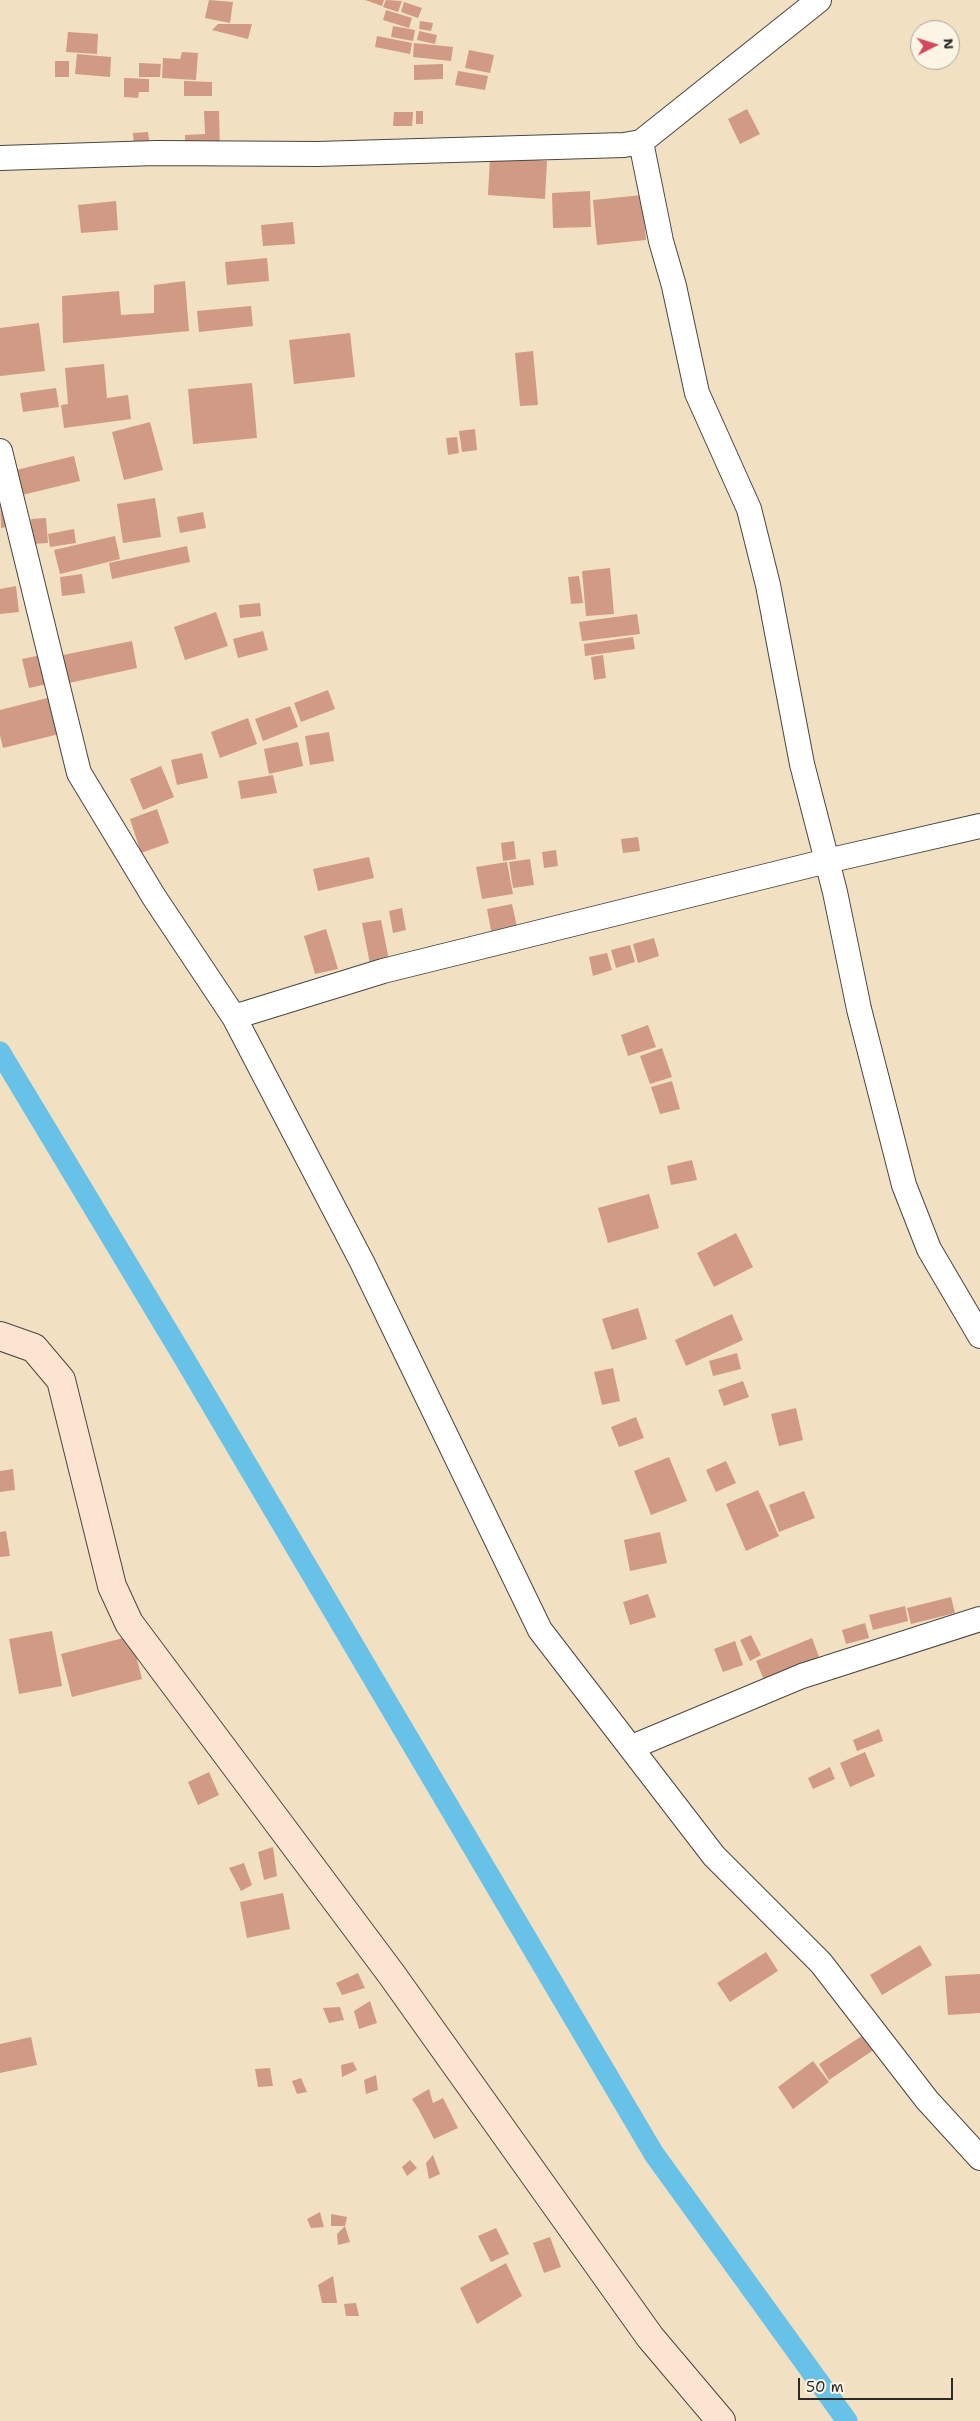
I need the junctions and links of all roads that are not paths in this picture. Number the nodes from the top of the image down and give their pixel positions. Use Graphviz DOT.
graph roads {
  1 [pos="819,0"];
  2 [pos="641,142"];
  3 [pos="0,158"];
  4 [pos="0,451"];
  5 [pos="980,826"];
  6 [pos="827,862"];
  7 [pos="234,1017"];
  8 [pos="0,1336"];
  9 [pos="980,1336"];
  10 [pos="980,1619"];
  11 [pos="632,1747"];
  12 [pos="980,2158"];
  13 [pos="721,2421"];
  1 -- 2 [label="street"];
  2 -- 3 [label="street"];
  2 -- 6 [label="street"];
  4 -- 7 [label="street"];
  5 -- 6 [label="street"];
  6 -- 7 [label="street"];
  6 -- 9 [label="street"];
  7 -- 11 [label="street"];
  8 -- 13 [label="street"];
  10 -- 11 [label="street"];
  11 -- 12 [label="street"];
}
